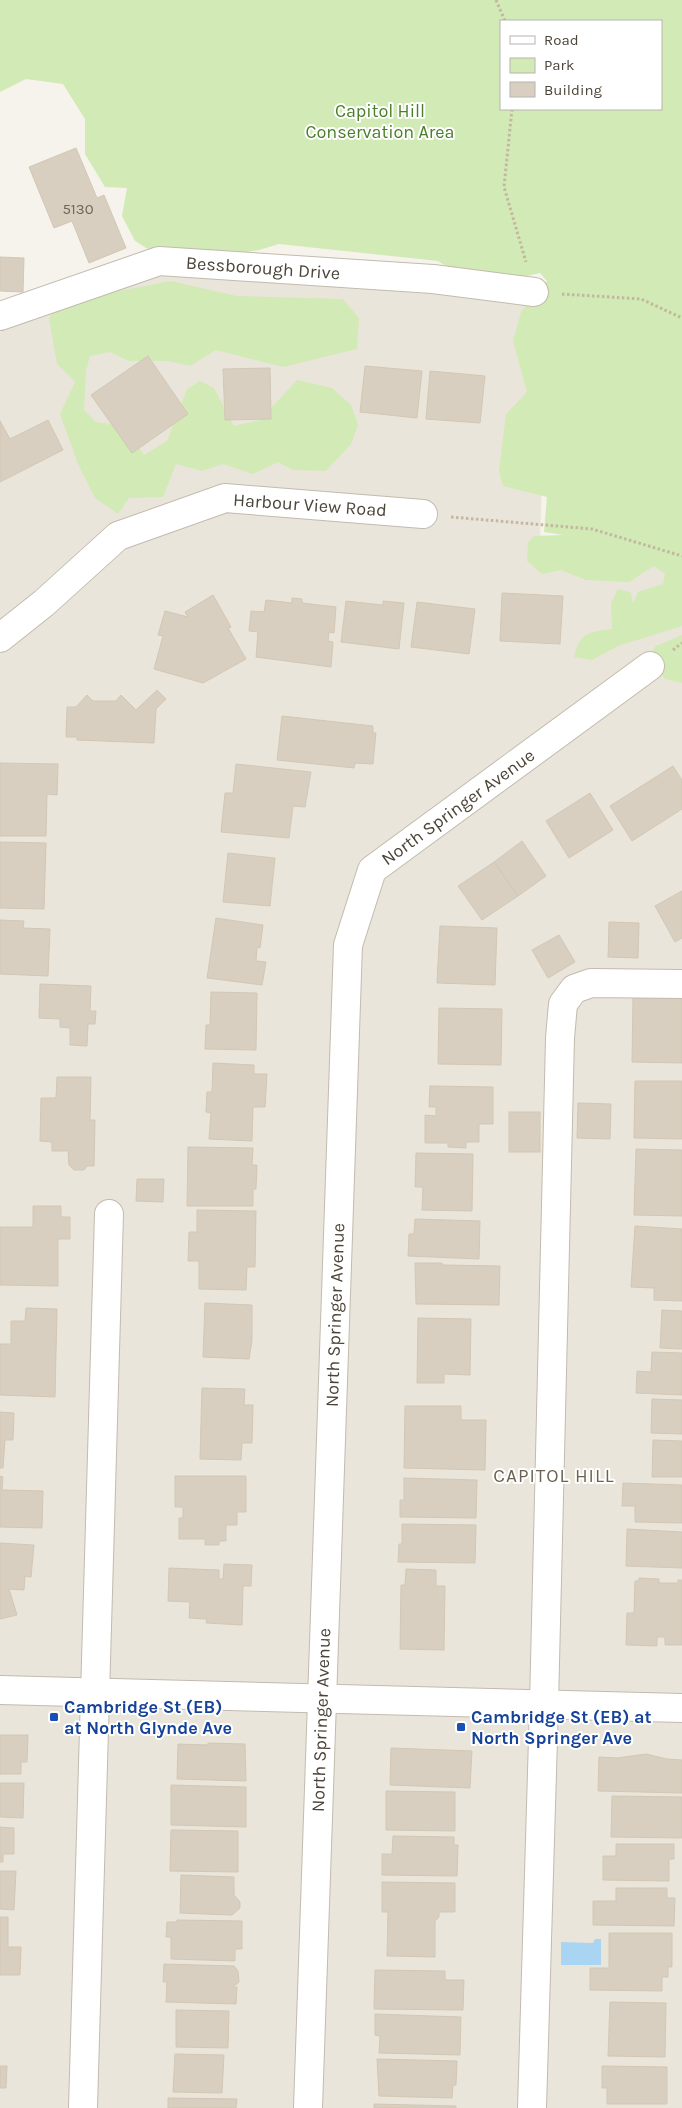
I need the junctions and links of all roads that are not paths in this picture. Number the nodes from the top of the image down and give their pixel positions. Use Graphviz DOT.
graph roads {
  1 [pos="534,292"];
  2 [pos="0,316"];
  3 [pos="423,514"];
  4 [pos="0,638"];
  5 [pos="650,666"];
  6 [pos="682,984"];
  7 [pos="109,1214"];
  8 [pos="0,1690"];
  9 [pos="96,1693"];
  10 [pos="321,1699"];
  11 [pos="544,1705"];
  12 [pos="682,1708"];
  13 [pos="83,2108"];
  14 [pos="308,2108"];
  15 [pos="532,2108"];
  1 -- 2 [label="street, Bessborough Drive"];
  3 -- 4 [label="street, Harbour View Road"];
  5 -- 10 [label="street, North Springer Avenue"];
  6 -- 11 [label="street"];
  7 -- 9 [label="street"];
  8 -- 9 [label="street"];
  9 -- 10 [label="street"];
  9 -- 13 [label="street"];
  10 -- 11 [label="street"];
  10 -- 14 [label="street, North Springer Avenue"];
  11 -- 12 [label="street"];
  11 -- 15 [label="street"];
}
